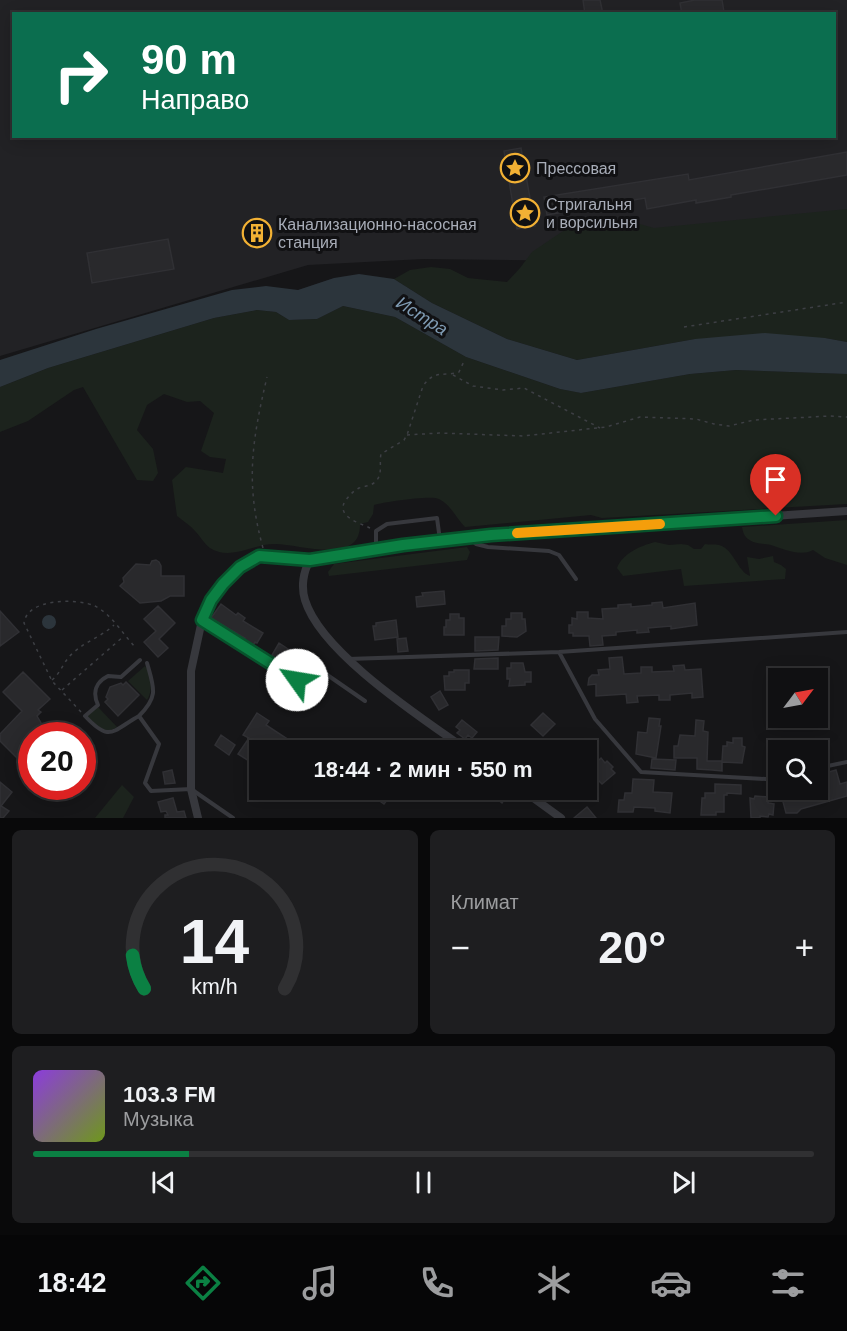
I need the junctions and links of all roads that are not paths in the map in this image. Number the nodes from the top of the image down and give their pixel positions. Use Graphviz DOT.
graph roads {
  1 [pos="847,511"];
  2 [pos="469,537"];
  3 [pos="440,541"];
  4 [pos="376,549"];
  5 [pos="310,560"];
  6 [pos="576,579"];
  7 [pos="202,620"];
  8 [pos="847,632"];
  9 [pos="559,652"];
  10 [pos="347,659"];
  11 [pos="140,660"];
  12 [pos="147,663"];
  13 [pos="365,701"];
  14 [pos="140,716"];
  15 [pos="452,740"];
  16 [pos="847,762"];
  17 [pos="828,766"];
  18 [pos="768,779"];
  19 [pos="191,789"];
  20 [pos="536,800"];
  21 [pos="198,818"];
  22 [pos="233,818"];
  23 [pos="561,818"];
  1 -- 2 [label="street"];
  2 -- 3 [label="street"];
  2 -- 6 [label="lane"];
  3 -- 4 [label="street"];
  3 -- 4 [label="lane"];
  4 -- 5 [label="street"];
  5 -- 7 [label="street"];
  5 -- 10 [label="street"];
  7 -- 13 [label="lane"];
  7 -- 19 [label="street"];
  8 -- 9 [label="lane"];
  9 -- 10 [label="lane"];
  9 -- 18 [label="lane"];
  10 -- 15 [label="street"];
  11 -- 14 [label="lane"];
  12 -- 14 [label="lane"];
  14 -- 19 [label="lane"];
  16 -- 17 [label="lane"];
  19 -- 21 [label="street"];
  19 -- 22 [label="lane"];
  20 -- 23 [label="street"];
}
